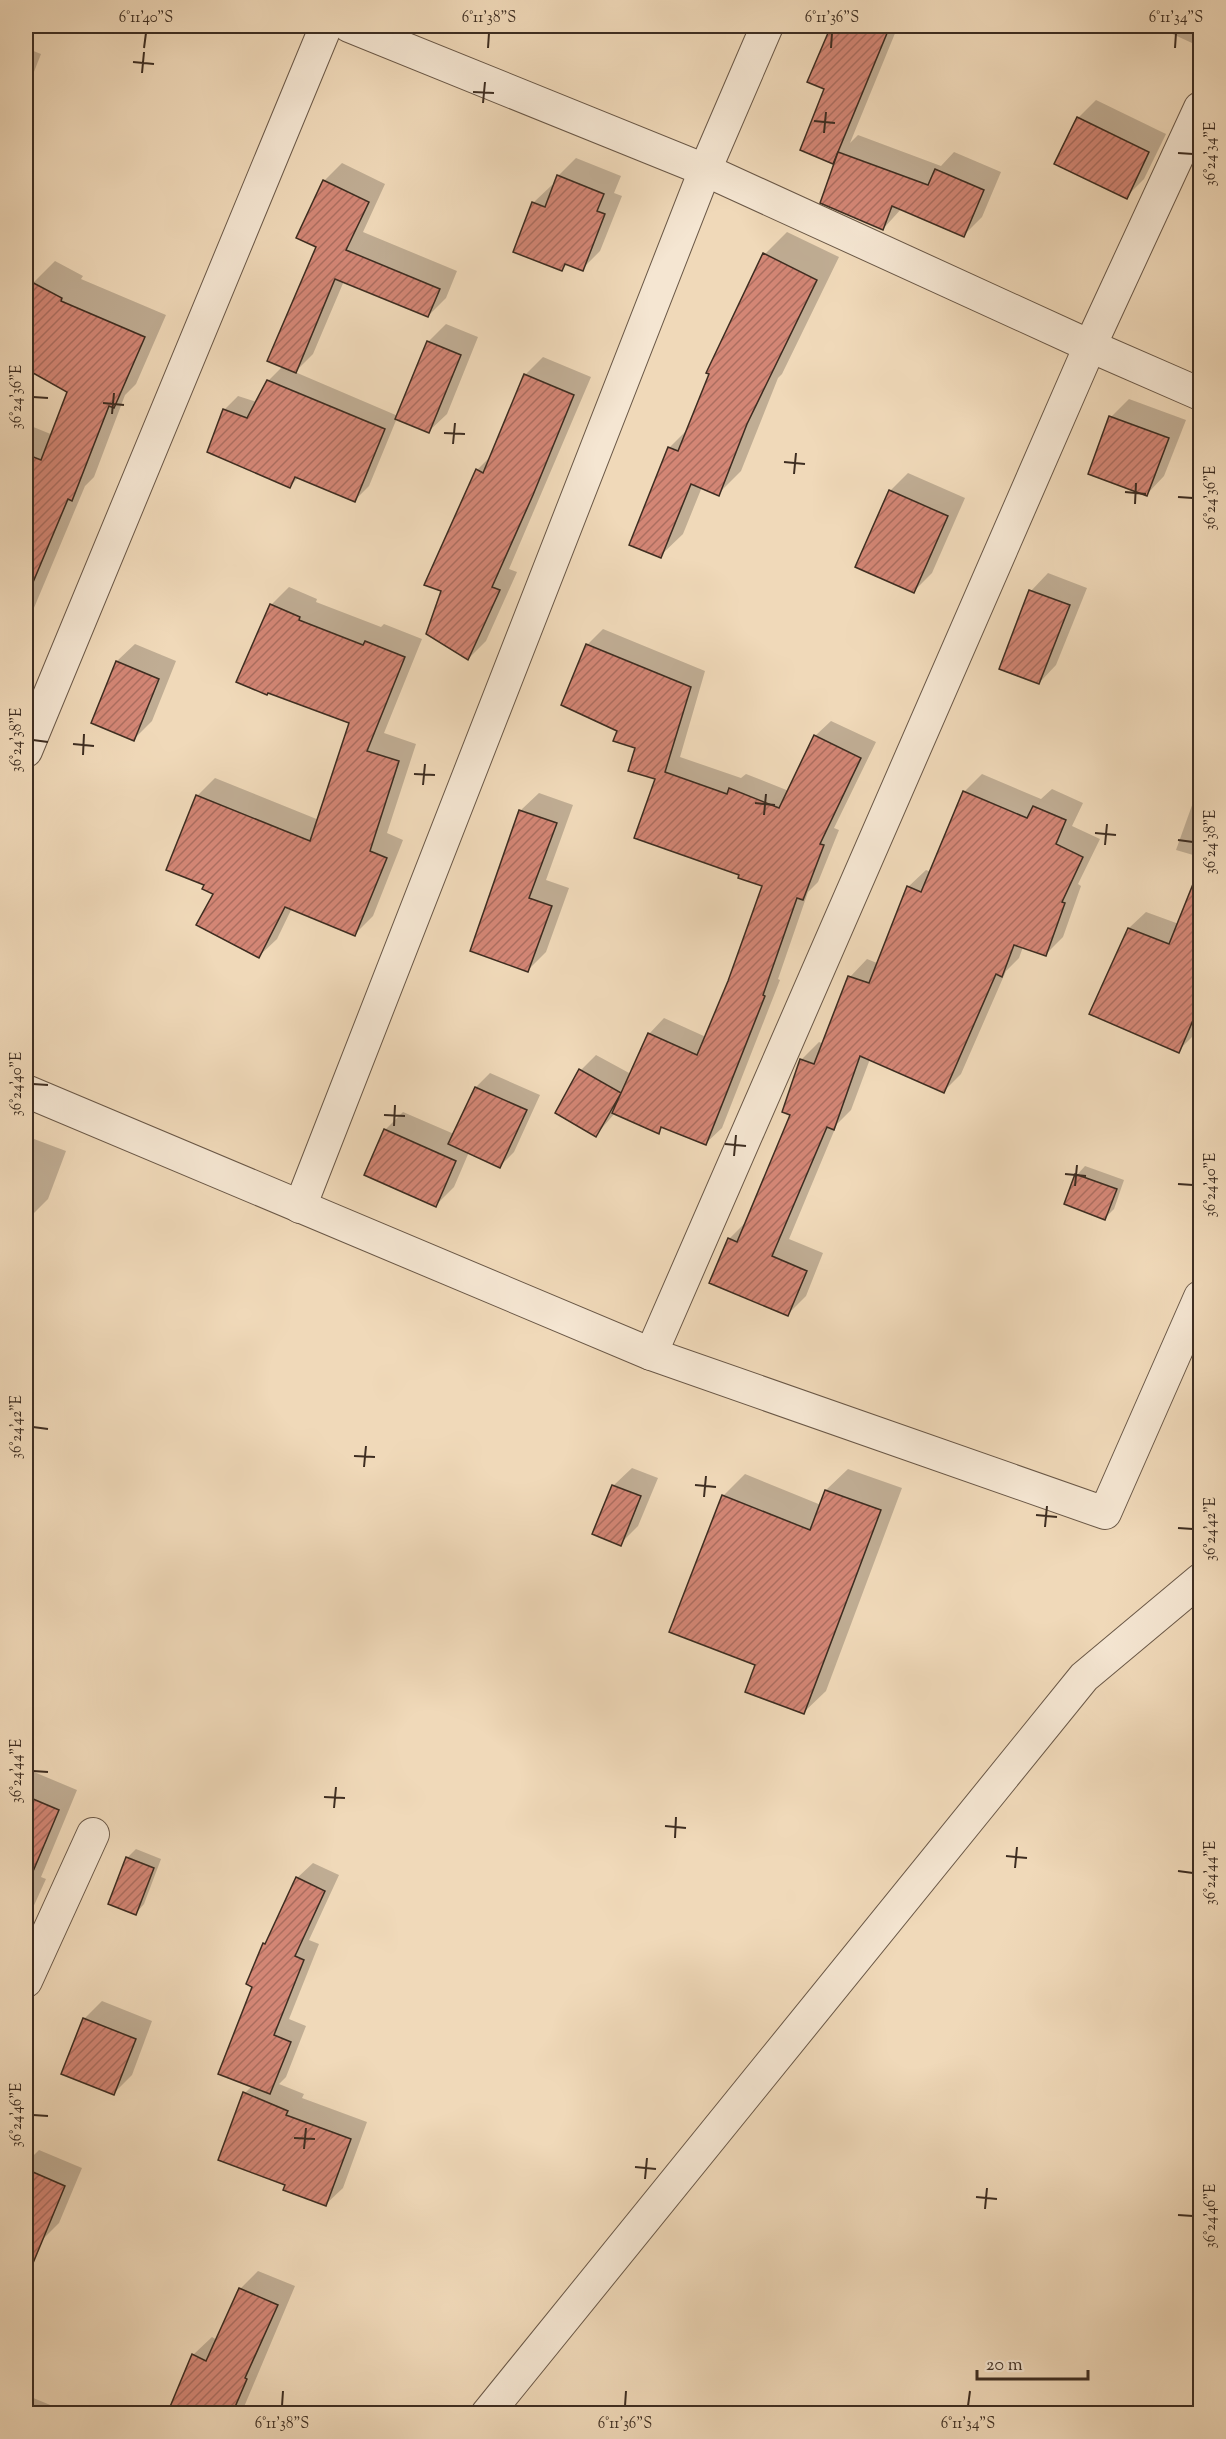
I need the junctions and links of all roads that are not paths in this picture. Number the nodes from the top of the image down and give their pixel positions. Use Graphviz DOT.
graph roads {
  1 [pos="326,26"];
  2 [pos="349,26"];
  3 [pos="767,26"];
  4 [pos="1200,108"];
  5 [pos="705,170"];
  6 [pos="1090,346"];
  7 [pos="1200,394"];
  8 [pos="26,751"];
  9 [pos="26,1091"];
  10 [pos="300,1207"];
  11 [pos="1200,1297"];
  12 [pos="651,1354"];
  13 [pos="1200,1580"];
  14 [pos="93,1834"];
  15 [pos="26,1981"];
  16 [pos="487,2414"];
  1 -- 8 [label="street"];
  2 -- 5 [label="street"];
  3 -- 5 [label="street"];
  4 -- 6 [label="street"];
  5 -- 6 [label="street"];
  5 -- 10 [label="street"];
  6 -- 7 [label="street"];
  6 -- 12 [label="street"];
  9 -- 10 [label="street"];
  10 -- 12 [label="street"];
  11 -- 12 [label="street"];
  13 -- 16 [label="street"];
  14 -- 15 [label="street"];
}
